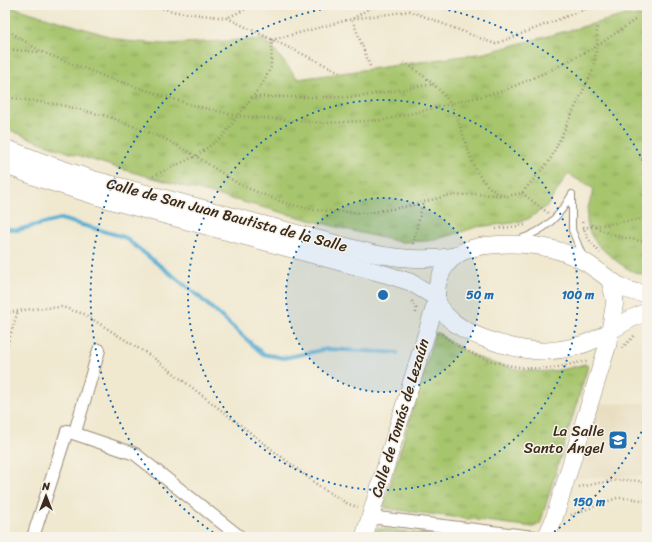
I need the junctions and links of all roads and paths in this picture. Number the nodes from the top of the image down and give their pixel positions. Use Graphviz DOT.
graph roads {
  1 [pos="151,5"];
  2 [pos="254,5"];
  3 [pos="375,5"];
  4 [pos="596,5"];
  5 [pos="227,18"];
  6 [pos="352,19"];
  7 [pos="635,20"];
  8 [pos="597,26"];
  9 [pos="5,29"];
  10 [pos="272,40"];
  11 [pos="597,46"];
  12 [pos="5,49"];
  13 [pos="42,52"];
  14 [pos="404,62"];
  15 [pos="370,66"];
  16 [pos="342,73"];
  17 [pos="434,84"];
  18 [pos="5,97"];
  19 [pos="251,97"];
  20 [pos="451,104"];
  21 [pos="238,116"];
  22 [pos="5,148"];
  23 [pos="196,156"];
  24 [pos="5,165"];
  25 [pos="153,176"];
  26 [pos="522,193"];
  27 [pos="508,196"];
  28 [pos="548,213"];
  29 [pos="647,218"];
  30 [pos="592,225"];
  31 [pos="583,228"];
  32 [pos="647,242"];
  33 [pos="507,244"];
  34 [pos="454,256"];
  35 [pos="585,262"];
  36 [pos="610,281"];
  37 [pos="647,293"];
  38 [pos="437,298"];
  39 [pos="18,310"];
  40 [pos="647,312"];
  41 [pos="5,313"];
  42 [pos="609,332"];
  43 [pos="99,350"];
  44 [pos="5,352"];
  45 [pos="75,432"];
  46 [pos="647,483"];
  47 [pos="563,490"];
  48 [pos="647,501"];
  49 [pos="371,514"];
  50 [pos="550,530"];
  51 [pos="33,537"];
  52 [pos="240,537"];
  53 [pos="364,537"];
  54 [pos="534,537"];
  1 -- 5 [label="path"];
  2 -- 5 [label="path"];
  3 -- 6 [label="path"];
  4 -- 6 [label="path"];
  5 -- 10 [label="path"];
  6 -- 10 [label="path"];
  6 -- 15 [label="path"];
  7 -- 11 [label="path"];
  8 -- 11 [label="path"];
  9 -- 13 [label="path"];
  10 -- 16 [label="path"];
  10 -- 19 [label="path"];
  11 -- 20 [label="path"];
  11 -- 26 [label="path"];
  12 -- 13 [label="path"];
  13 -- 21 [label="path"];
  14 -- 17 [label="path"];
  17 -- 19 [label="path"];
  17 -- 20 [label="path"];
  18 -- 23 [label="path"];
  19 -- 21 [label="path"];
  20 -- 21 [label="path"];
  20 -- 27 [label="path"];
  21 -- 23 [label="path"];
  22 -- 34 [label="main road, Calle de San Juan Bautista de la Salle"];
  23 -- 25 [label="path"];
  23 -- 27 [label="path"];
  24 -- 38 [label="main road, Calle de San Juan Bautista de la Salle"];
  26 -- 27 [label="path"];
  26 -- 28 [label="path"];
  29 -- 30 [label="path"];
  30 -- 31 [label="path"];
  30 -- 32 [label="path"];
  33 -- 34 [label="main road, Calle de San Juan Bautista de la Salle"];
  33 -- 35 [label="main road, Calle de San Juan Bautista de la Salle"];
  33 -- 35 [label="lane"];
  34 -- 38 [label="main road"];
  35 -- 36 [label="main road, Calle de San Juan Bautista de la Salle"];
  36 -- 37 [label="main road, Calle de San Juan Bautista de la Salle"];
  36 -- 42 [label="main road"];
  38 -- 42 [label="main road, Calle de San Juan Bautista de la Salle"];
  38 -- 49 [label="main road, Calle de Tomás de Lezaún"];
  39 -- 41 [label="path"];
  39 -- 44 [label="path"];
  39 -- 49 [label="path"];
  40 -- 42 [label="main road, Calle de San Juan Bautista de la Salle"];
  42 -- 47 [label="main road"];
  43 -- 45 [label="street"];
  45 -- 51 [label="street"];
  45 -- 52 [label="street"];
  46 -- 47 [label="path"];
  47 -- 50 [label="main road"];
  48 -- 50 [label="path"];
  49 -- 53 [label="main road, Calle de Tomás de Lezaún"];
  49 -- 54 [label="street"];
}
